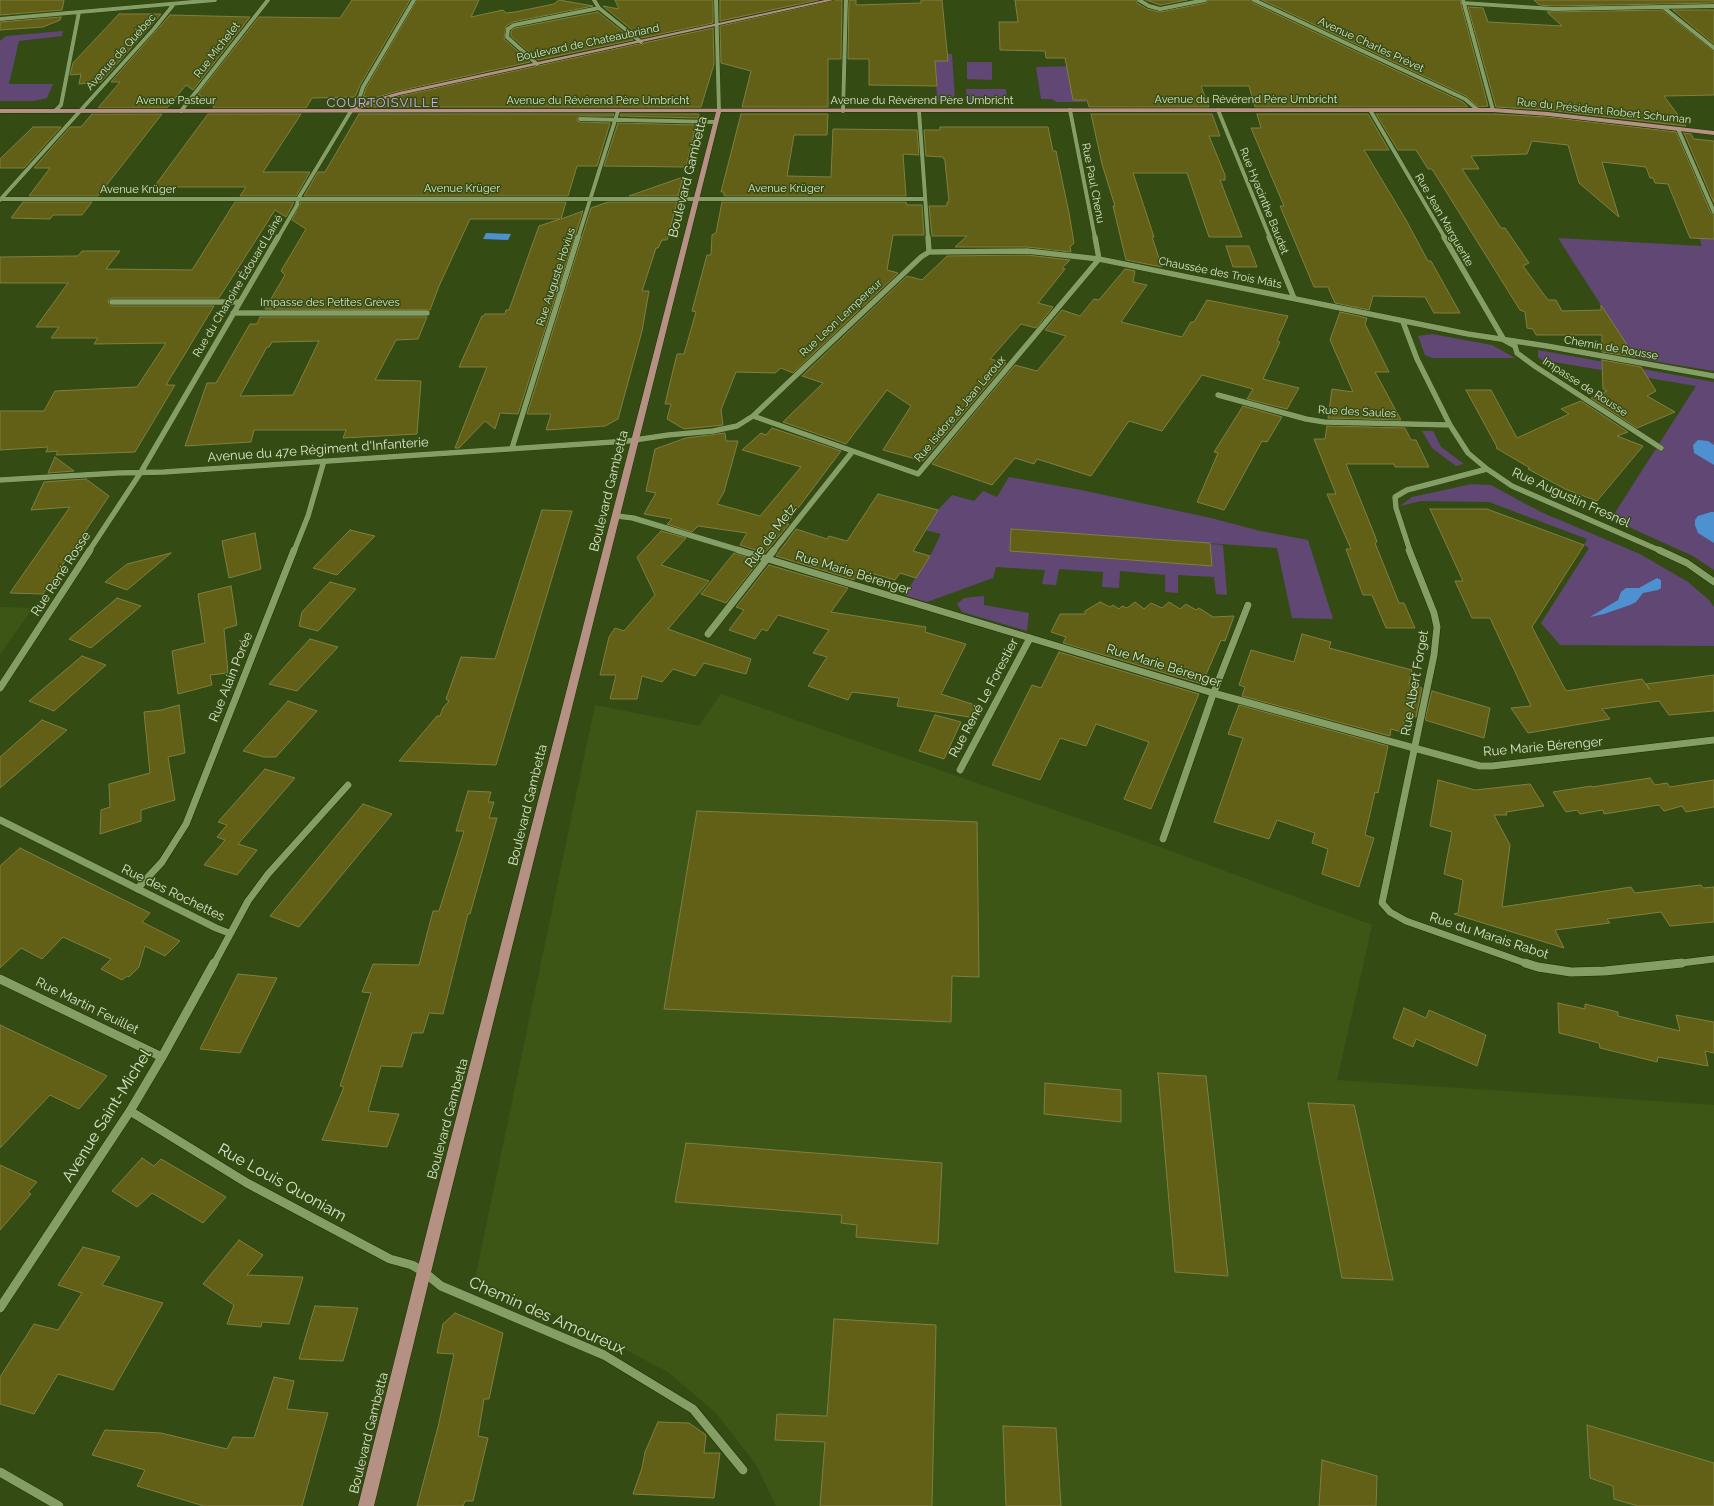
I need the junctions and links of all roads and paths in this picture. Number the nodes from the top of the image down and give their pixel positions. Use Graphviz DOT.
graph roads {
  1 [pos="215,0"];
  2 [pos="268,0"];
  3 [pos="414,0"];
  4 [pos="594,0"];
  5 [pos="716,0"];
  6 [pos="832,0"];
  7 [pos="846,0"];
  8 [pos="1139,0"];
  9 [pos="1204,0"];
  10 [pos="1254,0"];
  11 [pos="1463,2"];
  12 [pos="174,4"];
  13 [pos="1714,6"];
  14 [pos="1663,7"];
  15 [pos="599,8"];
  16 [pos="79,12"];
  17 [pos="0,19"];
  18 [pos="716,25"];
  19 [pos="641,42"];
  20 [pos="1714,48"];
  21 [pos="537,64"];
  22 [pos="1070,110"];
  23 [pos="1218,110"];
  24 [pos="1370,110"];
  25 [pos="1478,110"];
  26 [pos="1493,110"];
  27 [pos="0,111"];
  28 [pos="55,111"];
  29 [pos="80,111"];
  30 [pos="181,111"];
  31 [pos="351,111"];
  32 [pos="618,111"];
  33 [pos="719,111"];
  34 [pos="843,111"];
  35 [pos="919,111"];
  36 [pos="580,120"];
  37 [pos="615,120"];
  38 [pos="715,122"];
  39 [pos="1678,129"];
  40 [pos="1714,133"];
  41 [pos="591,198"];
  42 [pos="696,198"];
  43 [pos="298,199"];
  44 [pos="925,199"];
  45 [pos="0,200"];
  46 [pos="1714,212"];
  47 [pos="929,252"];
  48 [pos="1099,259"];
  49 [pos="1294,298"];
  50 [pos="112,302"];
  51 [pos="240,302"];
  52 [pos="233,313"];
  53 [pos="427,313"];
  54 [pos="1403,322"];
  55 [pos="1504,340"];
  56 [pos="1714,376"];
  57 [pos="1218,395"];
  58 [pos="753,416"];
  59 [pos="1450,425"];
  60 [pos="636,439"];
  61 [pos="512,448"];
  62 [pos="1661,448"];
  63 [pos="852,452"];
  64 [pos="324,461"];
  65 [pos="1487,469"];
  66 [pos="141,472"];
  67 [pos="0,480"];
  68 [pos="617,516"];
  69 [pos="766,559"];
  70 [pos="1714,582"];
  71 [pos="1248,605"];
  72 [pos="708,634"];
  73 [pos="1030,638"];
  74 [pos="0,688"];
  75 [pos="1213,693"];
  76 [pos="1714,740"];
  77 [pos="1415,748"];
  78 [pos="960,770"];
  79 [pos="348,784"];
  80 [pos="0,820"];
  81 [pos="1163,839"];
  82 [pos="137,889"];
  83 [pos="1382,903"];
  84 [pos="229,933"];
  85 [pos="1714,960"];
  86 [pos="0,979"];
  87 [pos="162,1057"];
  88 [pos="130,1111"];
  89 [pos="424,1272"];
  90 [pos="0,1308"];
  91 [pos="743,1470"];
  92 [pos="0,1472"];
  93 [pos="59,1506"];
  94 [pos="366,1506"];
  1 -- 12 [label="street"];
  2 -- 30 [label="street, Rue Michelet"];
  3 -- 31 [label="street, Rue du Chanoine Édouard Lainé"];
  4 -- 15 [label="street"];
  5 -- 18 [label="street"];
  6 -- 18 [label="main road, Boulevard de Chateaubriand"];
  7 -- 34 [label="street"];
  8 -- 9 [label="street"];
  10 -- 25 [label="street, Avenue Charles Prévet"];
  11 -- 14 [label="street"];
  11 -- 26 [label="street"];
  12 -- 16 [label="street"];
  12 -- 29 [label="street, Avenue de Québec"];
  13 -- 14 [label="street"];
  14 -- 20 [label="street"];
  15 -- 19 [label="street"];
  15 -- 21 [label="street"];
  16 -- 17 [label="street"];
  16 -- 28 [label="street"];
  18 -- 19 [label="main road, Boulevard de Chateaubriand"];
  18 -- 33 [label="street"];
  19 -- 21 [label="main road, Boulevard de Chateaubriand"];
  21 -- 31 [label="main road, Boulevard de Chateaubriand"];
  22 -- 23 [label="main road, Avenue du Révérend Père Umbricht"];
  22 -- 35 [label="main road, Avenue du Révérend Père Umbricht"];
  22 -- 48 [label="street, Rue Paul Chenu"];
  23 -- 24 [label="main road, Avenue du Révérend Père Umbricht"];
  23 -- 49 [label="street, Rue Hyacinthe Baudet"];
  24 -- 25 [label="main road, Avenue du Révérend Père Umbricht"];
  24 -- 55 [label="street, Rue Jean Marguerite"];
  25 -- 26 [label="main road, Avenue du Révérend Père Umbricht"];
  26 -- 39 [label="main road, Rue du Président Robert Schuman"];
  27 -- 28 [label="main road, Avenue Pasteur"];
  28 -- 29 [label="main road, Avenue Pasteur"];
  29 -- 30 [label="main road, Avenue Pasteur"];
  29 -- 45 [label="street, Avenue de Québec"];
  30 -- 31 [label="main road, Avenue Pasteur"];
  31 -- 32 [label="main road, Avenue du Révérend Père Umbricht"];
  31 -- 43 [label="street, Rue du Chanoine Édouard Lainé"];
  32 -- 33 [label="main road, Avenue du Révérend Père Umbricht"];
  32 -- 37 [label="street, Rue Auguste Hovius"];
  33 -- 34 [label="main road, Avenue du Révérend Père Umbricht"];
  33 -- 38 [label="main road, Boulevard Gambetta"];
  34 -- 35 [label="main road, Avenue du Révérend Père Umbricht"];
  35 -- 44 [label="street"];
  36 -- 37 [label="street"];
  37 -- 38 [label="street"];
  37 -- 41 [label="street, Rue Auguste Hovius"];
  38 -- 42 [label="main road, Boulevard Gambetta"];
  39 -- 40 [label="main road, Rue du Président Robert Schuman"];
  39 -- 46 [label="street"];
  41 -- 42 [label="street, Avenue Krüger"];
  41 -- 43 [label="street, Avenue Krüger"];
  41 -- 61 [label="street, Rue Auguste Hovius"];
  42 -- 44 [label="street, Avenue Krüger"];
  42 -- 60 [label="main road, Boulevard Gambetta"];
  43 -- 45 [label="street, Avenue Krüger"];
  43 -- 51 [label="street, Rue du Chanoine Édouard Lainé"];
  44 -- 47 [label="street"];
  47 -- 48 [label="street, Chaussée des Trois Mâts"];
  47 -- 58 [label="street, Rue Leon Lempereur"];
  48 -- 49 [label="street, Chaussée des Trois Mâts"];
  48 -- 63 [label="street, Rue Isidore et Jean Leroux"];
  49 -- 54 [label="street, Chaussée des Trois Mâts"];
  50 -- 51 [label="street"];
  51 -- 52 [label="street, Rue du Chanoine Édouard Lainé"];
  52 -- 53 [label="street, Impasse des Petites Grèves"];
  52 -- 66 [label="street, Rue du Chanoine Édouard Lainé"];
  54 -- 55 [label="street, Chaussée des Trois Mâts"];
  54 -- 59 [label="street, Rue Augustin Fresnel"];
  55 -- 56 [label="street, Chemin de Rousse"];
  55 -- 62 [label="street, Impasse de Rousse"];
  57 -- 59 [label="street, Rue des Saules"];
  58 -- 60 [label="street, Rue Leon Lempereur"];
  58 -- 63 [label="street, Rue Isidore et Jean Leroux"];
  59 -- 65 [label="street, Rue Augustin Fresnel"];
  60 -- 61 [label="street, Avenue du 47e Régiment d'Infanterie"];
  60 -- 68 [label="main road, Boulevard Gambetta"];
  61 -- 64 [label="street, Avenue du 47e Régiment d'Infanterie"];
  63 -- 69 [label="street, Rue de Metz"];
  64 -- 66 [label="street, Avenue du 47e Régiment d'Infanterie"];
  64 -- 82 [label="street, Rue Alain Porée"];
  65 -- 70 [label="street, Rue Augustin Fresnel"];
  65 -- 77 [label="street, Rue Albert Forget"];
  66 -- 67 [label="street, Avenue du 47e Régiment d'Infanterie"];
  66 -- 74 [label="street, Rue René Rosse"];
  68 -- 69 [label="street, Rue Marie Bérenger"];
  68 -- 89 [label="main road, Boulevard Gambetta"];
  69 -- 72 [label="street, Rue de Metz"];
  69 -- 73 [label="street, Rue Marie Bérenger"];
  71 -- 75 [label="street"];
  73 -- 75 [label="street, Rue Marie Bérenger"];
  73 -- 78 [label="street, Rue René Le Forestier"];
  75 -- 77 [label="street, Rue Marie Bérenger"];
  75 -- 81 [label="street"];
  76 -- 77 [label="street, Rue Marie Bérenger"];
  77 -- 83 [label="street, Rue Albert Forget"];
  79 -- 84 [label="street, Rue des Rochettes"];
  80 -- 82 [label="street, Rue des Rochettes"];
  82 -- 84 [label="street, Rue des Rochettes"];
  83 -- 85 [label="street, Rue du Marais Rabot"];
  84 -- 87 [label="street, Avenue Saint-Michel"];
  86 -- 87 [label="street, Rue Martin Feuillet"];
  87 -- 88 [label="street, Avenue Saint-Michel"];
  88 -- 89 [label="street, Rue Louis Quoniam"];
  88 -- 90 [label="street, Avenue Saint-Michel"];
  89 -- 91 [label="street, Chemin des Amoureux"];
  89 -- 94 [label="main road, Boulevard Gambetta"];
  92 -- 93 [label="street"];
}
